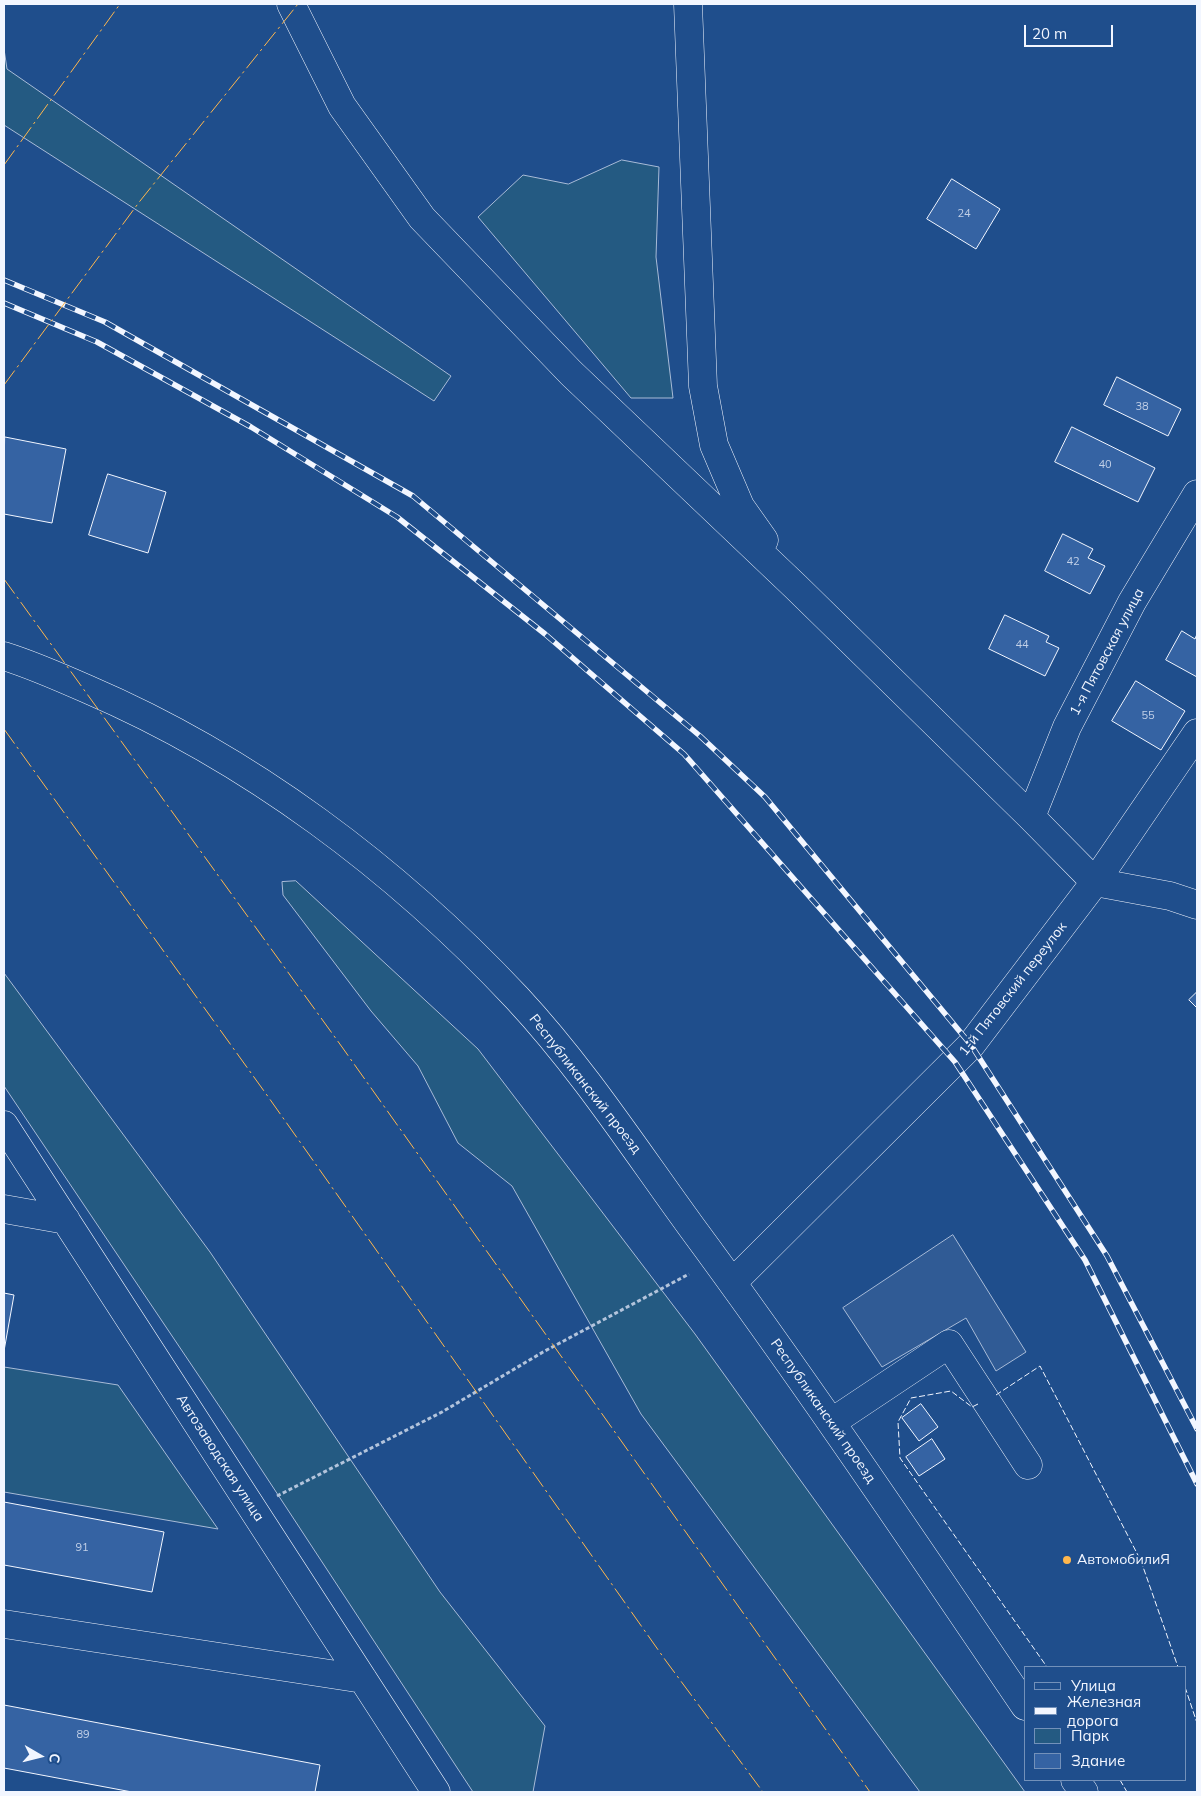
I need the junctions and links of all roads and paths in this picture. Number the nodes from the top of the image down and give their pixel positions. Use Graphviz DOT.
graph roads {
  1 [pos="291,4"];
  2 [pos="688,4"];
  3 [pos="1197,494"];
  4 [pos="796,587"];
  5 [pos="4,656"];
  6 [pos="1197,733"];
  7 [pos="1031,817"];
  8 [pos="1095,882"];
  9 [pos="1197,905"];
  10 [pos="4,1125"];
  11 [pos="4,1209"];
  12 [pos="66,1220"];
  13 [pos="716,1259"];
  14 [pos="733,1282"];
  15 [pos="832,1422"];
  16 [pos="1028,1466"];
  17 [pos="252,1508"];
  18 [pos="4,1624"];
  19 [pos="363,1679"];
  20 [pos="1024,1705"];
  21 [pos="1076,1781"];
  22 [pos="436,1792"];
  23 [pos="1084,1792"];
  1 -- 4 [label="street"];
  2 -- 4 [label="street"];
  3 -- 7 [label="street, 1-я Пятовская улица"];
  4 -- 7 [label="street"];
  5 -- 13 [label="street, Республиканский проезд"];
  6 -- 8 [label="street, 1-й Пятовский переулок"];
  7 -- 8 [label="street"];
  8 -- 9 [label="street"];
  8 -- 14 [label="street, 1-й Пятовский переулок"];
  10 -- 12 [label="street, Автозаводская улица"];
  11 -- 12 [label="street"];
  12 -- 17 [label="street, Автозаводская улица"];
  13 -- 14 [label="street, Республиканский проезд"];
  13 -- 17 [label="path"];
  14 -- 15 [label="street, Республиканский проезд"];
  15 -- 16 [label="street"];
  15 -- 20 [label="street, Республиканский проезд"];
  17 -- 19 [label="street, Автозаводская улица"];
  18 -- 19 [label="street"];
  19 -- 22 [label="street, Автозаводская улица"];
  21 -- 23 [label="street"];
}
